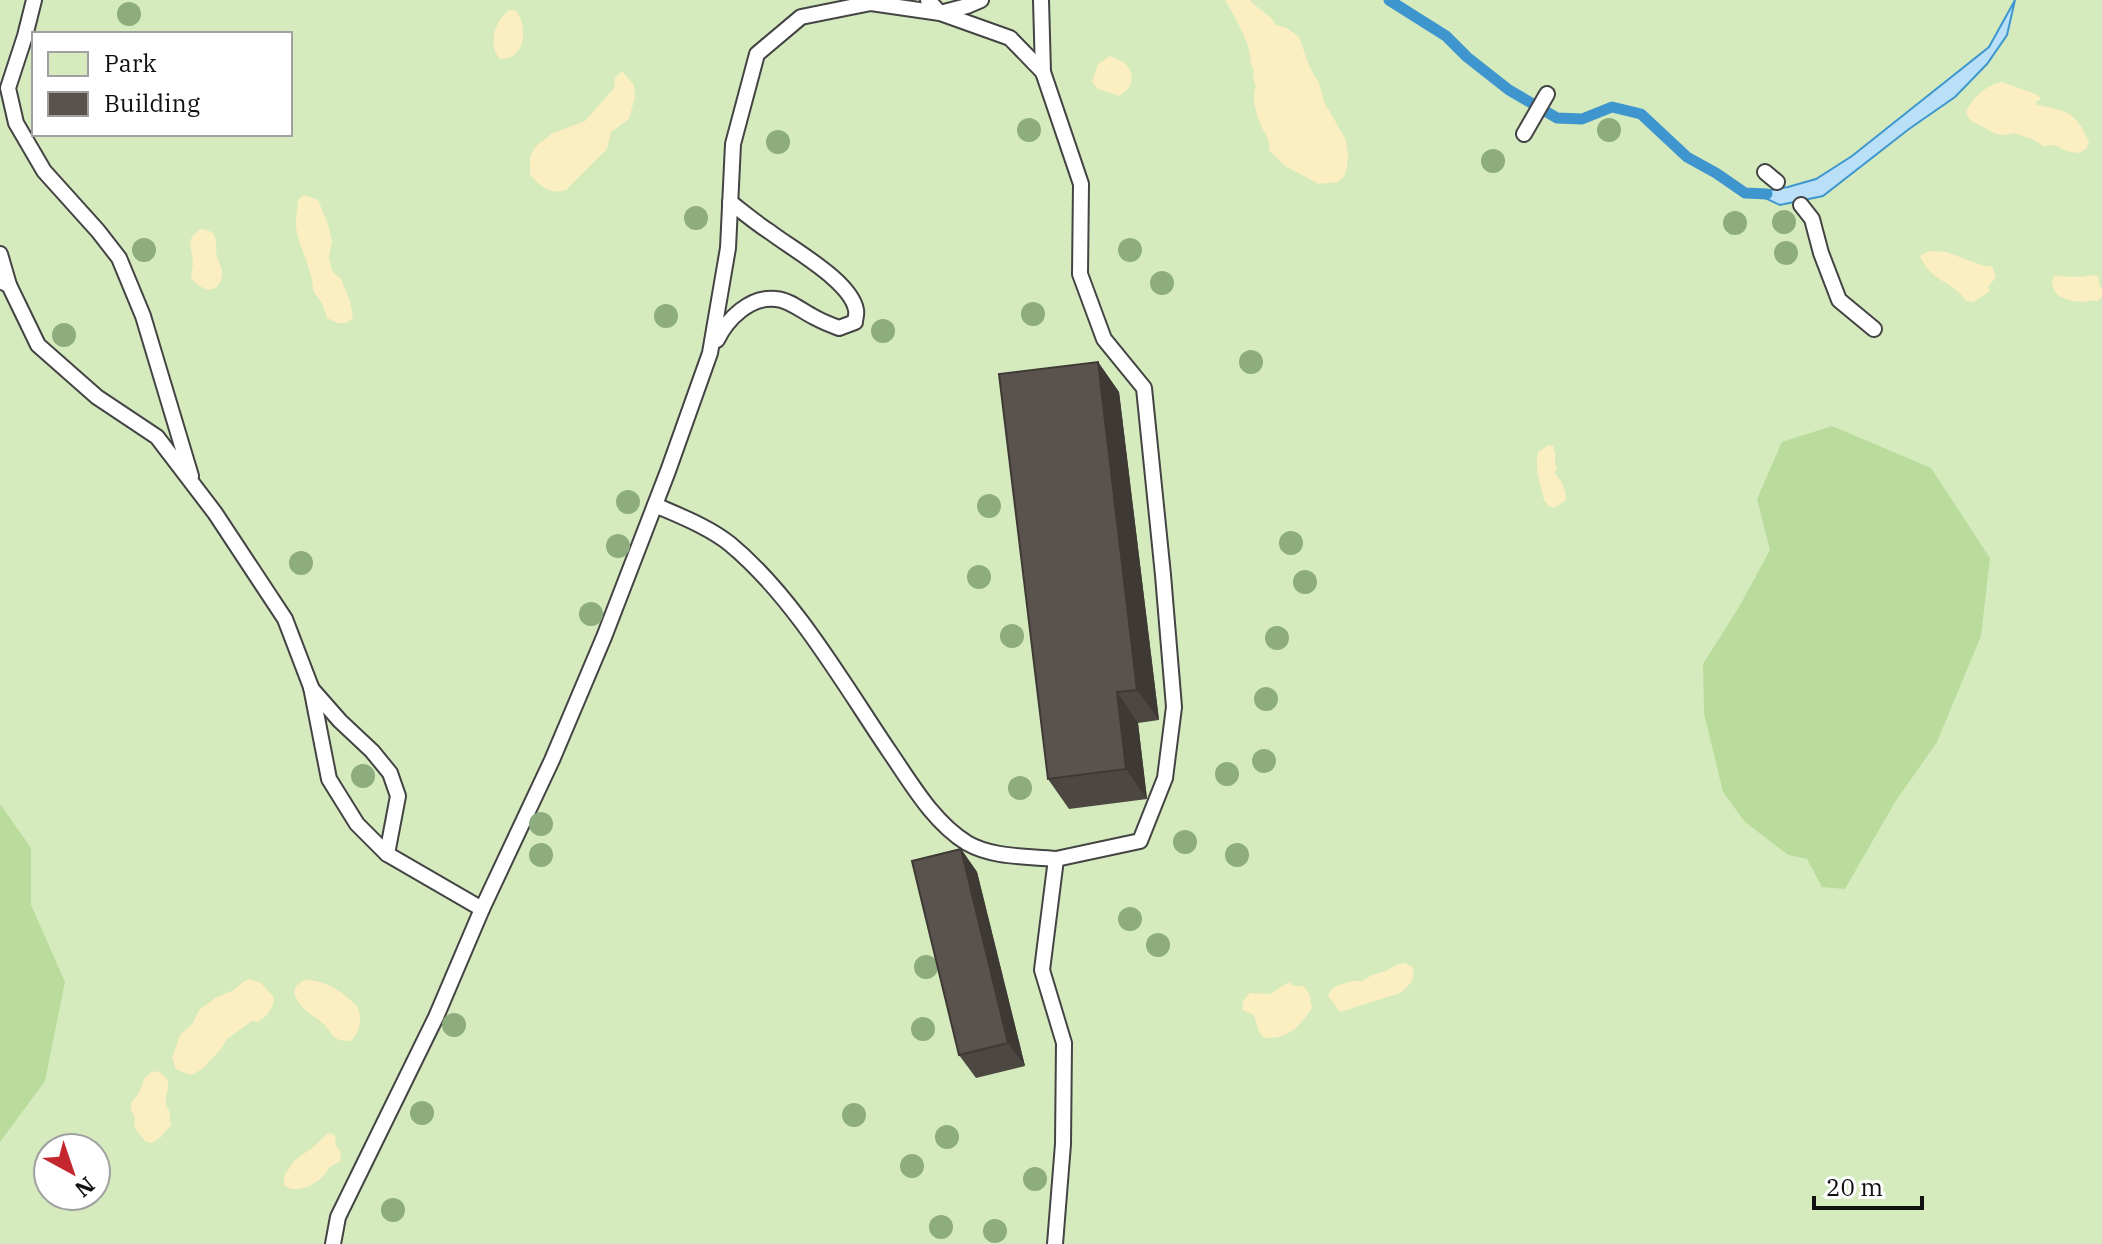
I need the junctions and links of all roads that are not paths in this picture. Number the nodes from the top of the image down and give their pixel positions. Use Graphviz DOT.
graph roads {
  1 [pos="34,0"];
  2 [pos="928,0"];
  3 [pos="981,0"];
  4 [pos="1041,0"];
  5 [pos="940,13"];
  6 [pos="1043,72"];
  7 [pos="1547,94"];
  8 [pos="1524,134"];
  9 [pos="1765,172"];
  10 [pos="1777,182"];
  11 [pos="730,202"];
  12 [pos="1801,205"];
  13 [pos="0,254"];
  14 [pos="5,283"];
  15 [pos="1874,329"];
  16 [pos="710,353"];
  17 [pos="193,484"];
  18 [pos="655,505"];
  19 [pos="311,687"];
  20 [pos="387,854"];
  21 [pos="1056,859"];
  22 [pos="482,909"];
  23 [pos="333,1244"];
  24 [pos="1055,1244"];
  1 -- 17 [label="lane"];
  2 -- 5 [label="lane"];
  3 -- 5 [label="lane"];
  4 -- 6 [label="lane"];
  5 -- 6 [label="lane"];
  5 -- 11 [label="lane"];
  6 -- 21 [label="lane"];
  7 -- 8 [label="lane"];
  9 -- 10 [label="lane"];
  11 -- 16 [label="lane"];
  11 -- 16 [label="lane"];
  12 -- 15 [label="lane"];
  13 -- 14 [label="lane"];
  14 -- 17 [label="lane"];
  16 -- 18 [label="lane"];
  17 -- 19 [label="lane"];
  18 -- 21 [label="lane"];
  18 -- 22 [label="lane"];
  19 -- 20 [label="lane"];
  19 -- 20 [label="lane"];
  20 -- 22 [label="lane"];
  21 -- 24 [label="lane"];
  22 -- 23 [label="lane"];
}
